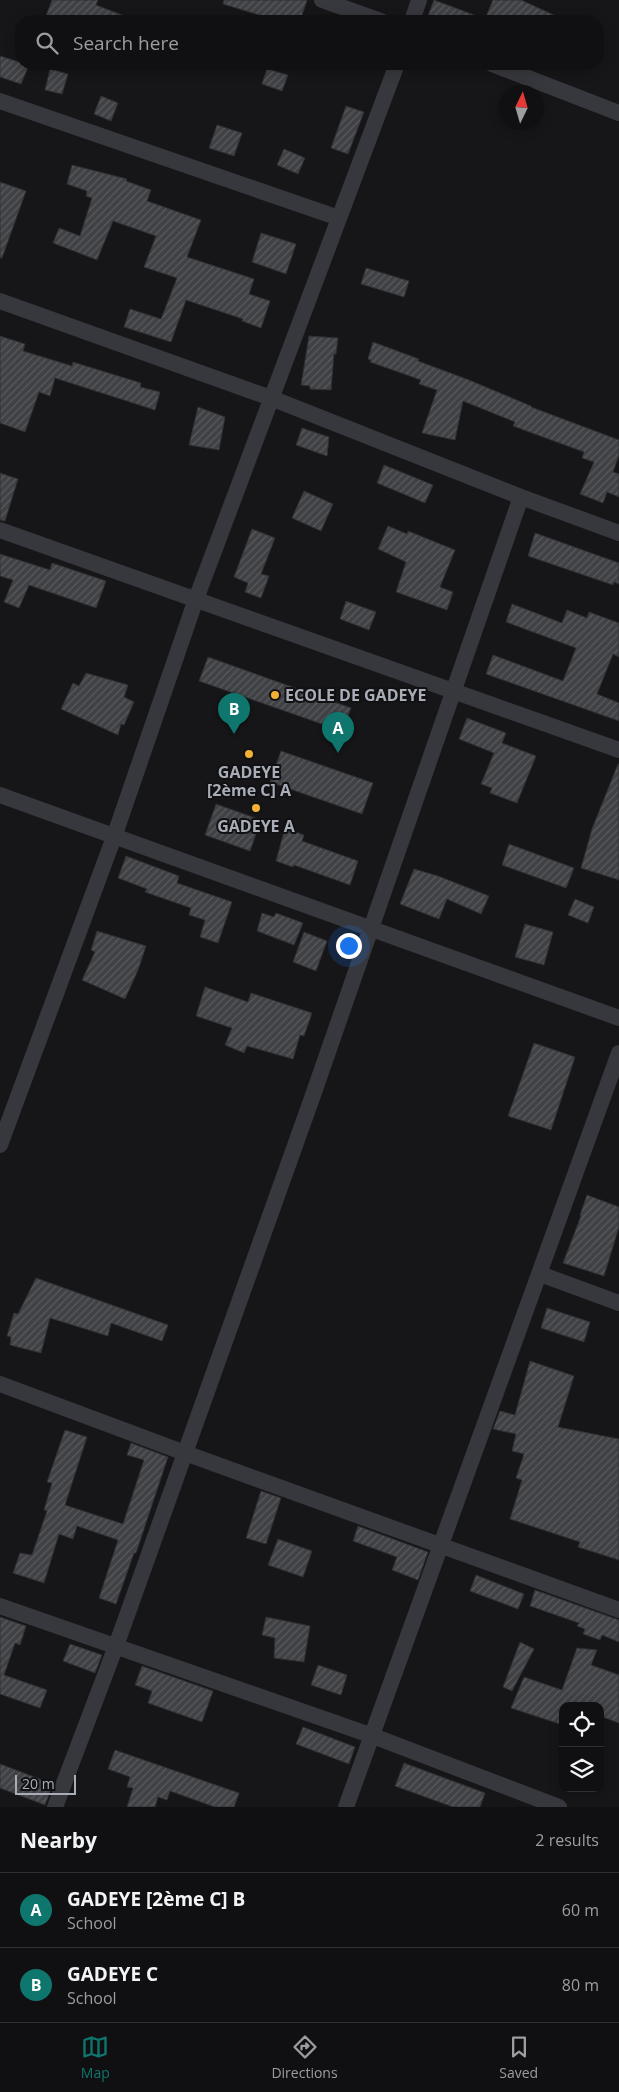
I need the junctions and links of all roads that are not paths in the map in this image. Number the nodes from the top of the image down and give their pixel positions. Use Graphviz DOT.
graph roads {
  1 [pos="322,0"];
  2 [pos="419,0"];
  3 [pos="363,15"];
  4 [pos="414,15"];
  5 [pos="395,70"];
  6 [pos="508,70"];
  7 [pos="0,101"];
  8 [pos="619,113"];
  9 [pos="339,218"];
  10 [pos="0,301"];
  11 [pos="271,398"];
  12 [pos="521,498"];
  13 [pos="0,530"];
  14 [pos="619,533"];
  15 [pos="196,599"];
  16 [pos="454,691"];
  17 [pos="619,750"];
  18 [pos="0,795"];
  19 [pos="114,837"];
  20 [pos="371,930"];
  21 [pos="619,1018"];
  22 [pos="619,1054"];
  23 [pos="0,1145"];
  24 [pos="540,1274"];
  25 [pos="619,1302"];
  26 [pos="0,1384"];
  27 [pos="185,1453"];
  28 [pos="440,1545"];
  29 [pos="0,1606"];
  30 [pos="619,1610"];
  31 [pos="116,1646"];
  32 [pos="373,1736"];
  33 [pos="55,1807"];
  34 [pos="346,1807"];
  35 [pos="559,1807"];
  1 -- 3 [label="street"];
  2 -- 4 [label="street"];
  5 -- 9 [label="street"];
  6 -- 8 [label="street"];
  7 -- 9 [label="street"];
  9 -- 11 [label="street"];
  10 -- 11 [label="street"];
  11 -- 12 [label="street"];
  11 -- 15 [label="street"];
  12 -- 14 [label="street"];
  12 -- 16 [label="street"];
  13 -- 15 [label="street"];
  15 -- 16 [label="street"];
  15 -- 19 [label="street"];
  16 -- 17 [label="street"];
  16 -- 20 [label="street"];
  18 -- 19 [label="street"];
  19 -- 20 [label="street"];
  19 -- 23 [label="street"];
  20 -- 21 [label="street"];
  20 -- 27 [label="street"];
  22 -- 24 [label="street"];
  24 -- 25 [label="street"];
  24 -- 28 [label="street"];
  26 -- 27 [label="street"];
  27 -- 28 [label="street"];
  27 -- 31 [label="street"];
  28 -- 30 [label="street"];
  28 -- 32 [label="street"];
  29 -- 31 [label="street"];
  31 -- 32 [label="street"];
  31 -- 33 [label="street"];
  32 -- 34 [label="street"];
  32 -- 35 [label="street"];
}
